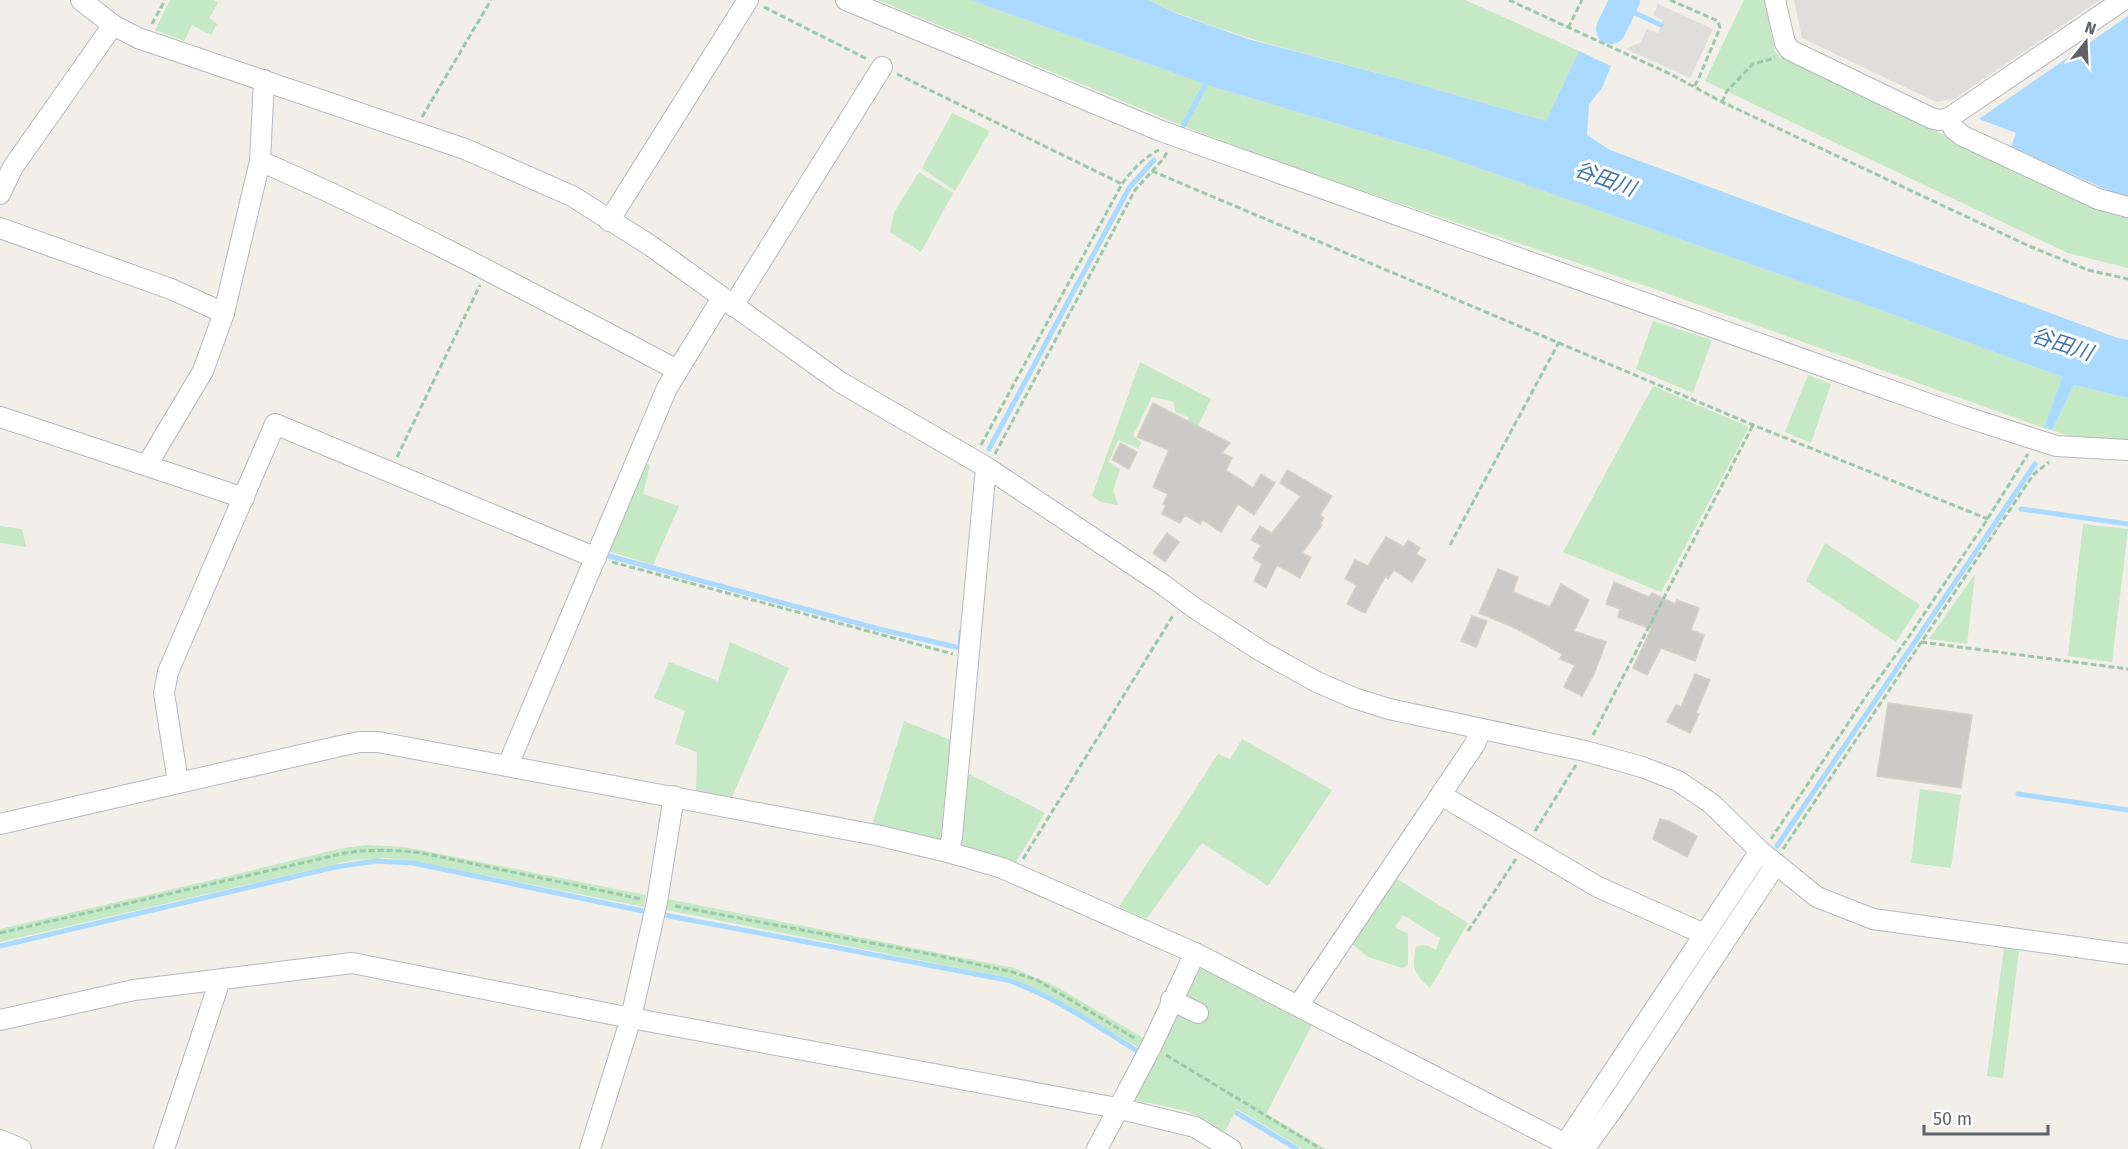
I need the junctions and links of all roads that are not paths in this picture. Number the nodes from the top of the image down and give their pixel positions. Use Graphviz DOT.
graph roads {
  1 [pos="81,0"];
  2 [pos="846,0"];
  3 [pos="1775,0"];
  4 [pos="2123,0"];
  5 [pos="754,3"];
  6 [pos="113,25"];
  7 [pos="882,67"];
  8 [pos="264,80"];
  9 [pos="1950,118"];
  10 [pos="260,161"];
  11 [pos="0,194"];
  12 [pos="2128,207"];
  13 [pos="609,220"];
  14 [pos="0,228"];
  15 [pos="728,302"];
  16 [pos="224,313"];
  17 [pos="676,370"];
  18 [pos="0,417"];
  19 [pos="2128,450"];
  20 [pos="986,458"];
  21 [pos="147,465"];
  22 [pos="244,498"];
  23 [pos="596,558"];
  24 [pos="1480,729"];
  25 [pos="508,765"];
  26 [pos="178,782"];
  27 [pos="1441,795"];
  28 [pos="674,796"];
  29 [pos="0,824"];
  30 [pos="948,852"];
  31 [pos="1771,853"];
  32 [pos="1704,934"];
  33 [pos="1195,953"];
  34 [pos="2128,954"];
  35 [pos="220,980"];
  36 [pos="1172,1000"];
  37 [pos="1298,1006"];
  38 [pos="1198,1013"];
  39 [pos="631,1018"];
  40 [pos="0,1020"];
  41 [pos="1117,1108"];
  42 [pos="0,1140"];
  43 [pos="1570,1146"];
  44 [pos="21,1149"];
  45 [pos="164,1149"];
  46 [pos="590,1149"];
  47 [pos="1097,1149"];
  48 [pos="1231,1149"];
  49 [pos="1584,1149"];
  1 -- 6 [label="street"];
  2 -- 19 [label="street"];
  3 -- 9 [label="street"];
  4 -- 9 [label="street"];
  5 -- 13 [label="street"];
  6 -- 8 [label="street"];
  6 -- 11 [label="street"];
  7 -- 15 [label="street"];
  8 -- 10 [label="street"];
  8 -- 13 [label="street"];
  9 -- 12 [label="street"];
  10 -- 16 [label="street"];
  10 -- 17 [label="street"];
  13 -- 15 [label="street"];
  14 -- 16 [label="street"];
  15 -- 17 [label="street"];
  15 -- 20 [label="street"];
  16 -- 21 [label="street"];
  17 -- 23 [label="street"];
  18 -- 21 [label="street"];
  20 -- 24 [label="street"];
  20 -- 30 [label="street"];
  21 -- 22 [label="street"];
  22 -- 23 [label="street"];
  22 -- 26 [label="street"];
  23 -- 25 [label="street"];
  24 -- 27 [label="street"];
  24 -- 31 [label="street"];
  25 -- 26 [label="street"];
  25 -- 28 [label="street"];
  26 -- 29 [label="street"];
  27 -- 32 [label="street"];
  27 -- 37 [label="street"];
  28 -- 30 [label="street"];
  28 -- 39 [label="street"];
  30 -- 33 [label="street"];
  31 -- 32 [label="street"];
  31 -- 34 [label="street"];
  31 -- 49 [label="street"];
  32 -- 43 [label="street"];
  33 -- 36 [label="street"];
  33 -- 37 [label="street"];
  35 -- 39 [label="street"];
  35 -- 40 [label="street"];
  35 -- 45 [label="street"];
  36 -- 38 [label="street"];
  36 -- 41 [label="street"];
  37 -- 43 [label="street"];
  39 -- 41 [label="street"];
  39 -- 46 [label="street"];
  41 -- 47 [label="street"];
  41 -- 48 [label="street"];
  42 -- 44 [label="street"];
}
